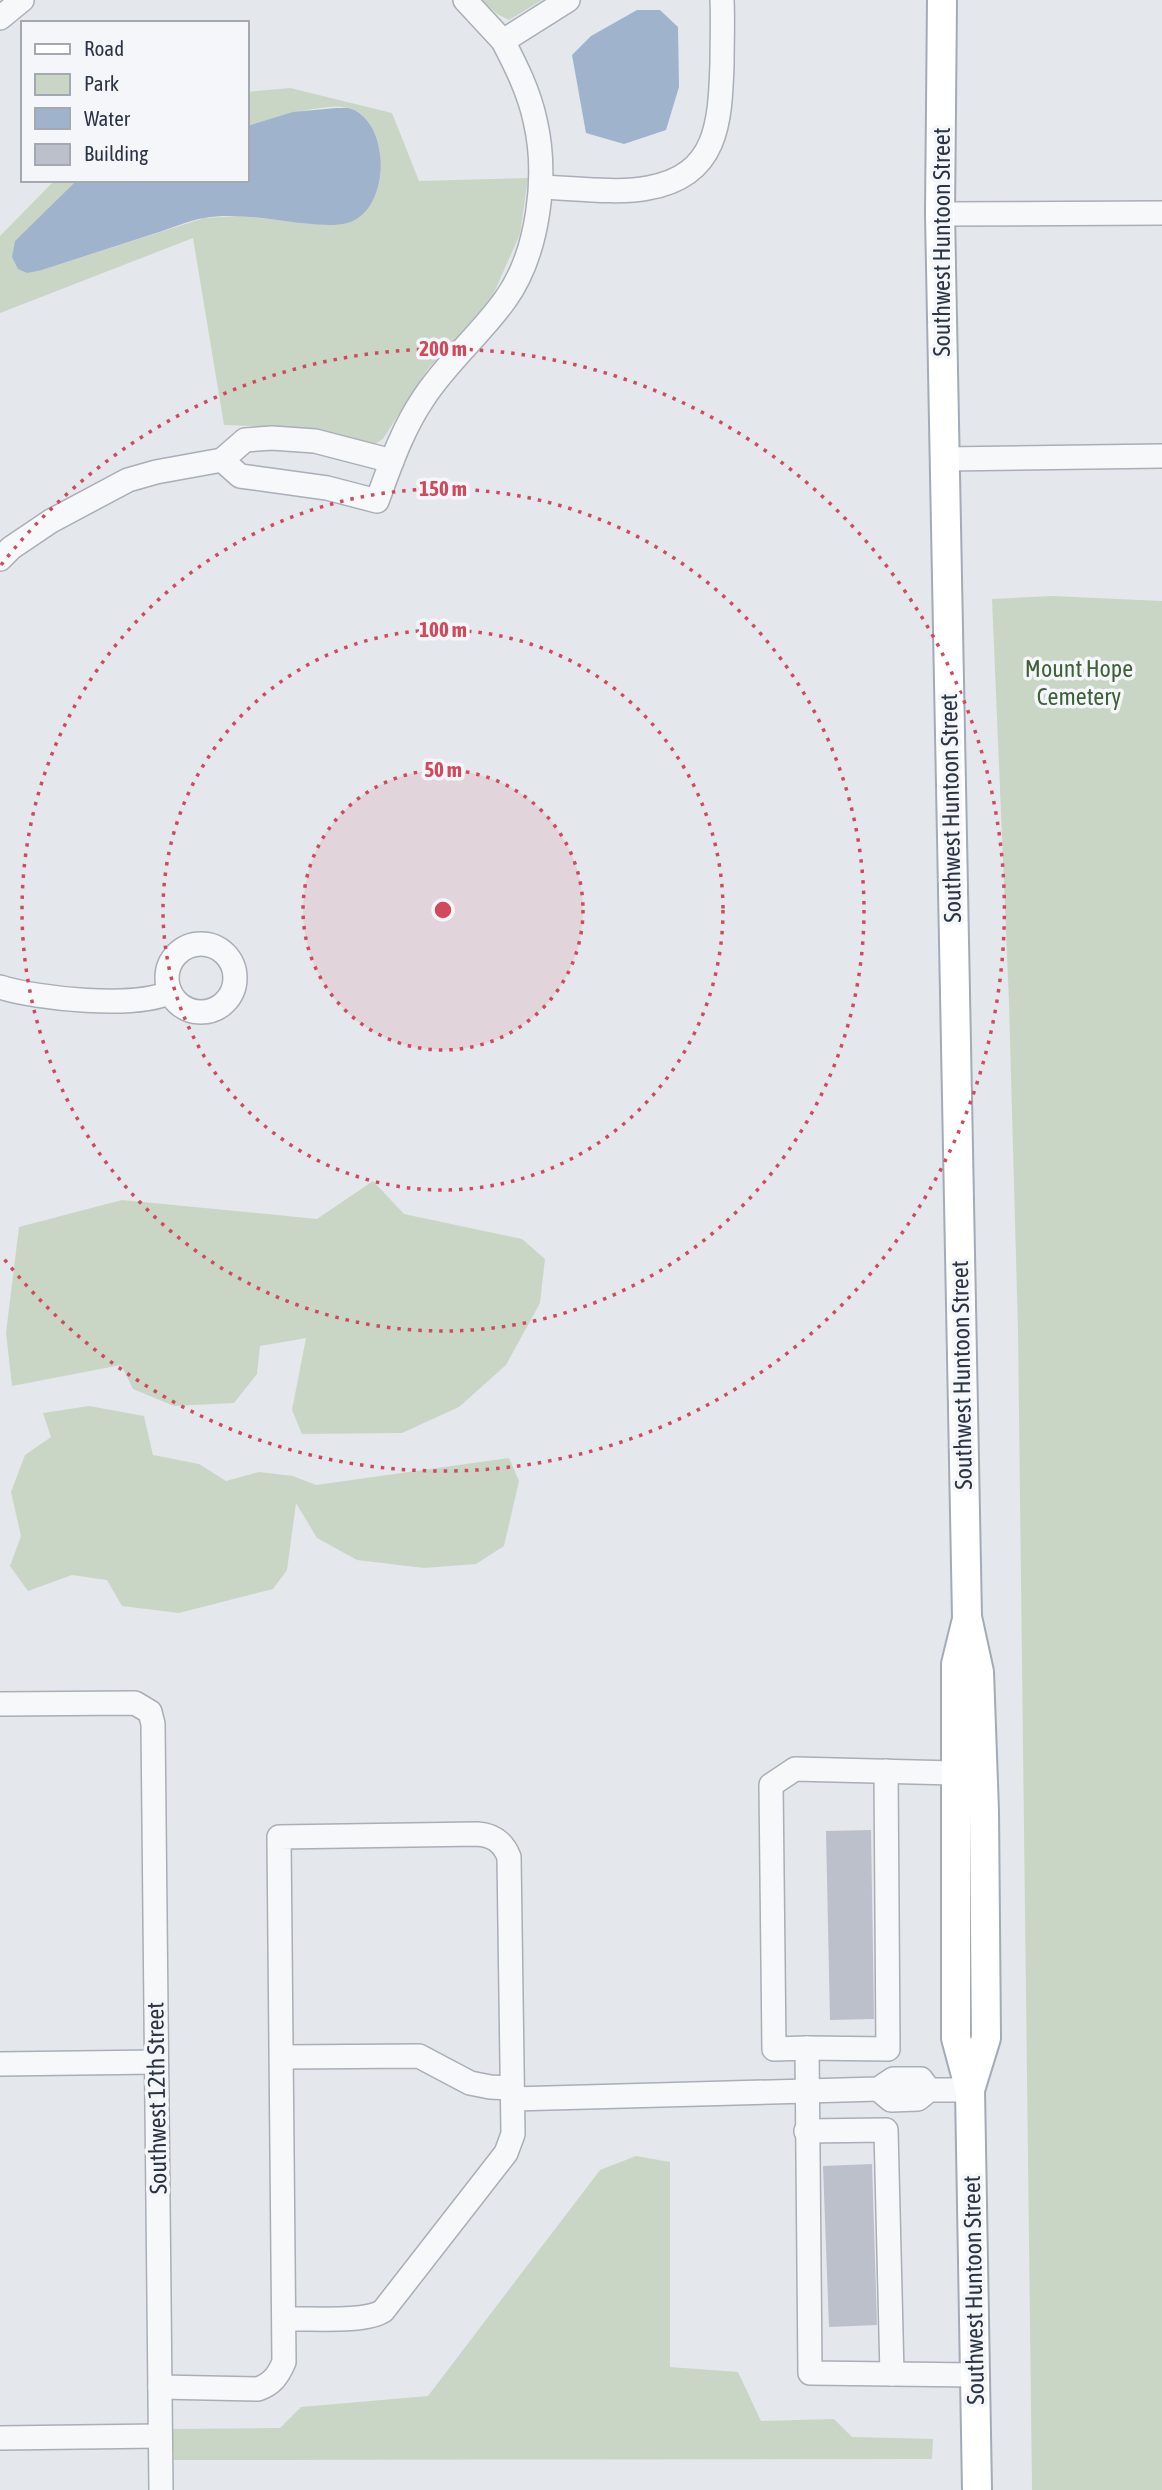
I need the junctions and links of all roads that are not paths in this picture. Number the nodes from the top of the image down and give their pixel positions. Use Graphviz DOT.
graph roads {
  1 [pos="22,0"];
  2 [pos="465,0"];
  3 [pos="568,0"];
  4 [pos="722,0"];
  5 [pos="942,0"];
  6 [pos="0,18"];
  7 [pos="503,41"];
  8 [pos="541,187"];
  9 [pos="1162,213"];
  10 [pos="940,214"];
  11 [pos="1162,456"];
  12 [pos="945,459"];
  13 [pos="222,460"];
  14 [pos="392,461"];
  15 [pos="0,559"];
  16 [pos="0,986"];
  17 [pos="170,992"];
  18 [pos="967,1617"];
  19 [pos="0,1704"];
  20 [pos="886,1771"];
  21 [pos="954,1773"];
  22 [pos="807,2048"];
  23 [pos="282,2057"];
  24 [pos="156,2062"];
  25 [pos="0,2064"];
  26 [pos="971,2090"];
  27 [pos="806,2091"];
  28 [pos="512,2093"];
  29 [pos="806,2131"];
  30 [pos="285,2319"];
  31 [pos="892,2374"];
  32 [pos="975,2375"];
  33 [pos="160,2388"];
  34 [pos="160,2436"];
  35 [pos="0,2438"];
  36 [pos="161,2490"];
  37 [pos="977,2490"];
  1 -- 6 [label="street"];
  2 -- 7 [label="street"];
  3 -- 7 [label="street"];
  4 -- 8 [label="street"];
  5 -- 10 [label="main road, Southwest Huntoon Street"];
  7 -- 8 [label="street"];
  8 -- 14 [label="street"];
  9 -- 10 [label="street"];
  10 -- 12 [label="main road, Southwest Huntoon Street"];
  11 -- 12 [label="street"];
  12 -- 18 [label="main road, Southwest Huntoon Street"];
  13 -- 14 [label="street"];
  13 -- 14 [label="street"];
  13 -- 15 [label="street"];
  16 -- 17 [label="street"];
  18 -- 21 [label="main road, Southwest Huntoon Street"];
  18 -- 26 [label="main road, Southwest Huntoon Street"];
  19 -- 24 [label="street, Southwest 12th Street"];
  20 -- 21 [label="street"];
  20 -- 22 [label="street"];
  20 -- 22 [label="street"];
  21 -- 26 [label="main road, Southwest Huntoon Street"];
  22 -- 27 [label="street"];
  23 -- 28 [label="street"];
  23 -- 28 [label="street"];
  23 -- 30 [label="street"];
  24 -- 25 [label="street"];
  24 -- 33 [label="street, Southwest 12th Street"];
  26 -- 27 [label="street"];
  26 -- 32 [label="main road, Southwest Huntoon Street"];
  27 -- 28 [label="street"];
  27 -- 29 [label="street"];
  28 -- 30 [label="street"];
  29 -- 31 [label="street"];
  29 -- 31 [label="street"];
  30 -- 33 [label="street"];
  31 -- 32 [label="street"];
  32 -- 37 [label="main road, Southwest Huntoon Street"];
  33 -- 34 [label="street, Southwest 12th Street"];
  34 -- 35 [label="street"];
  34 -- 36 [label="street, Southwest 12th Street"];
}
